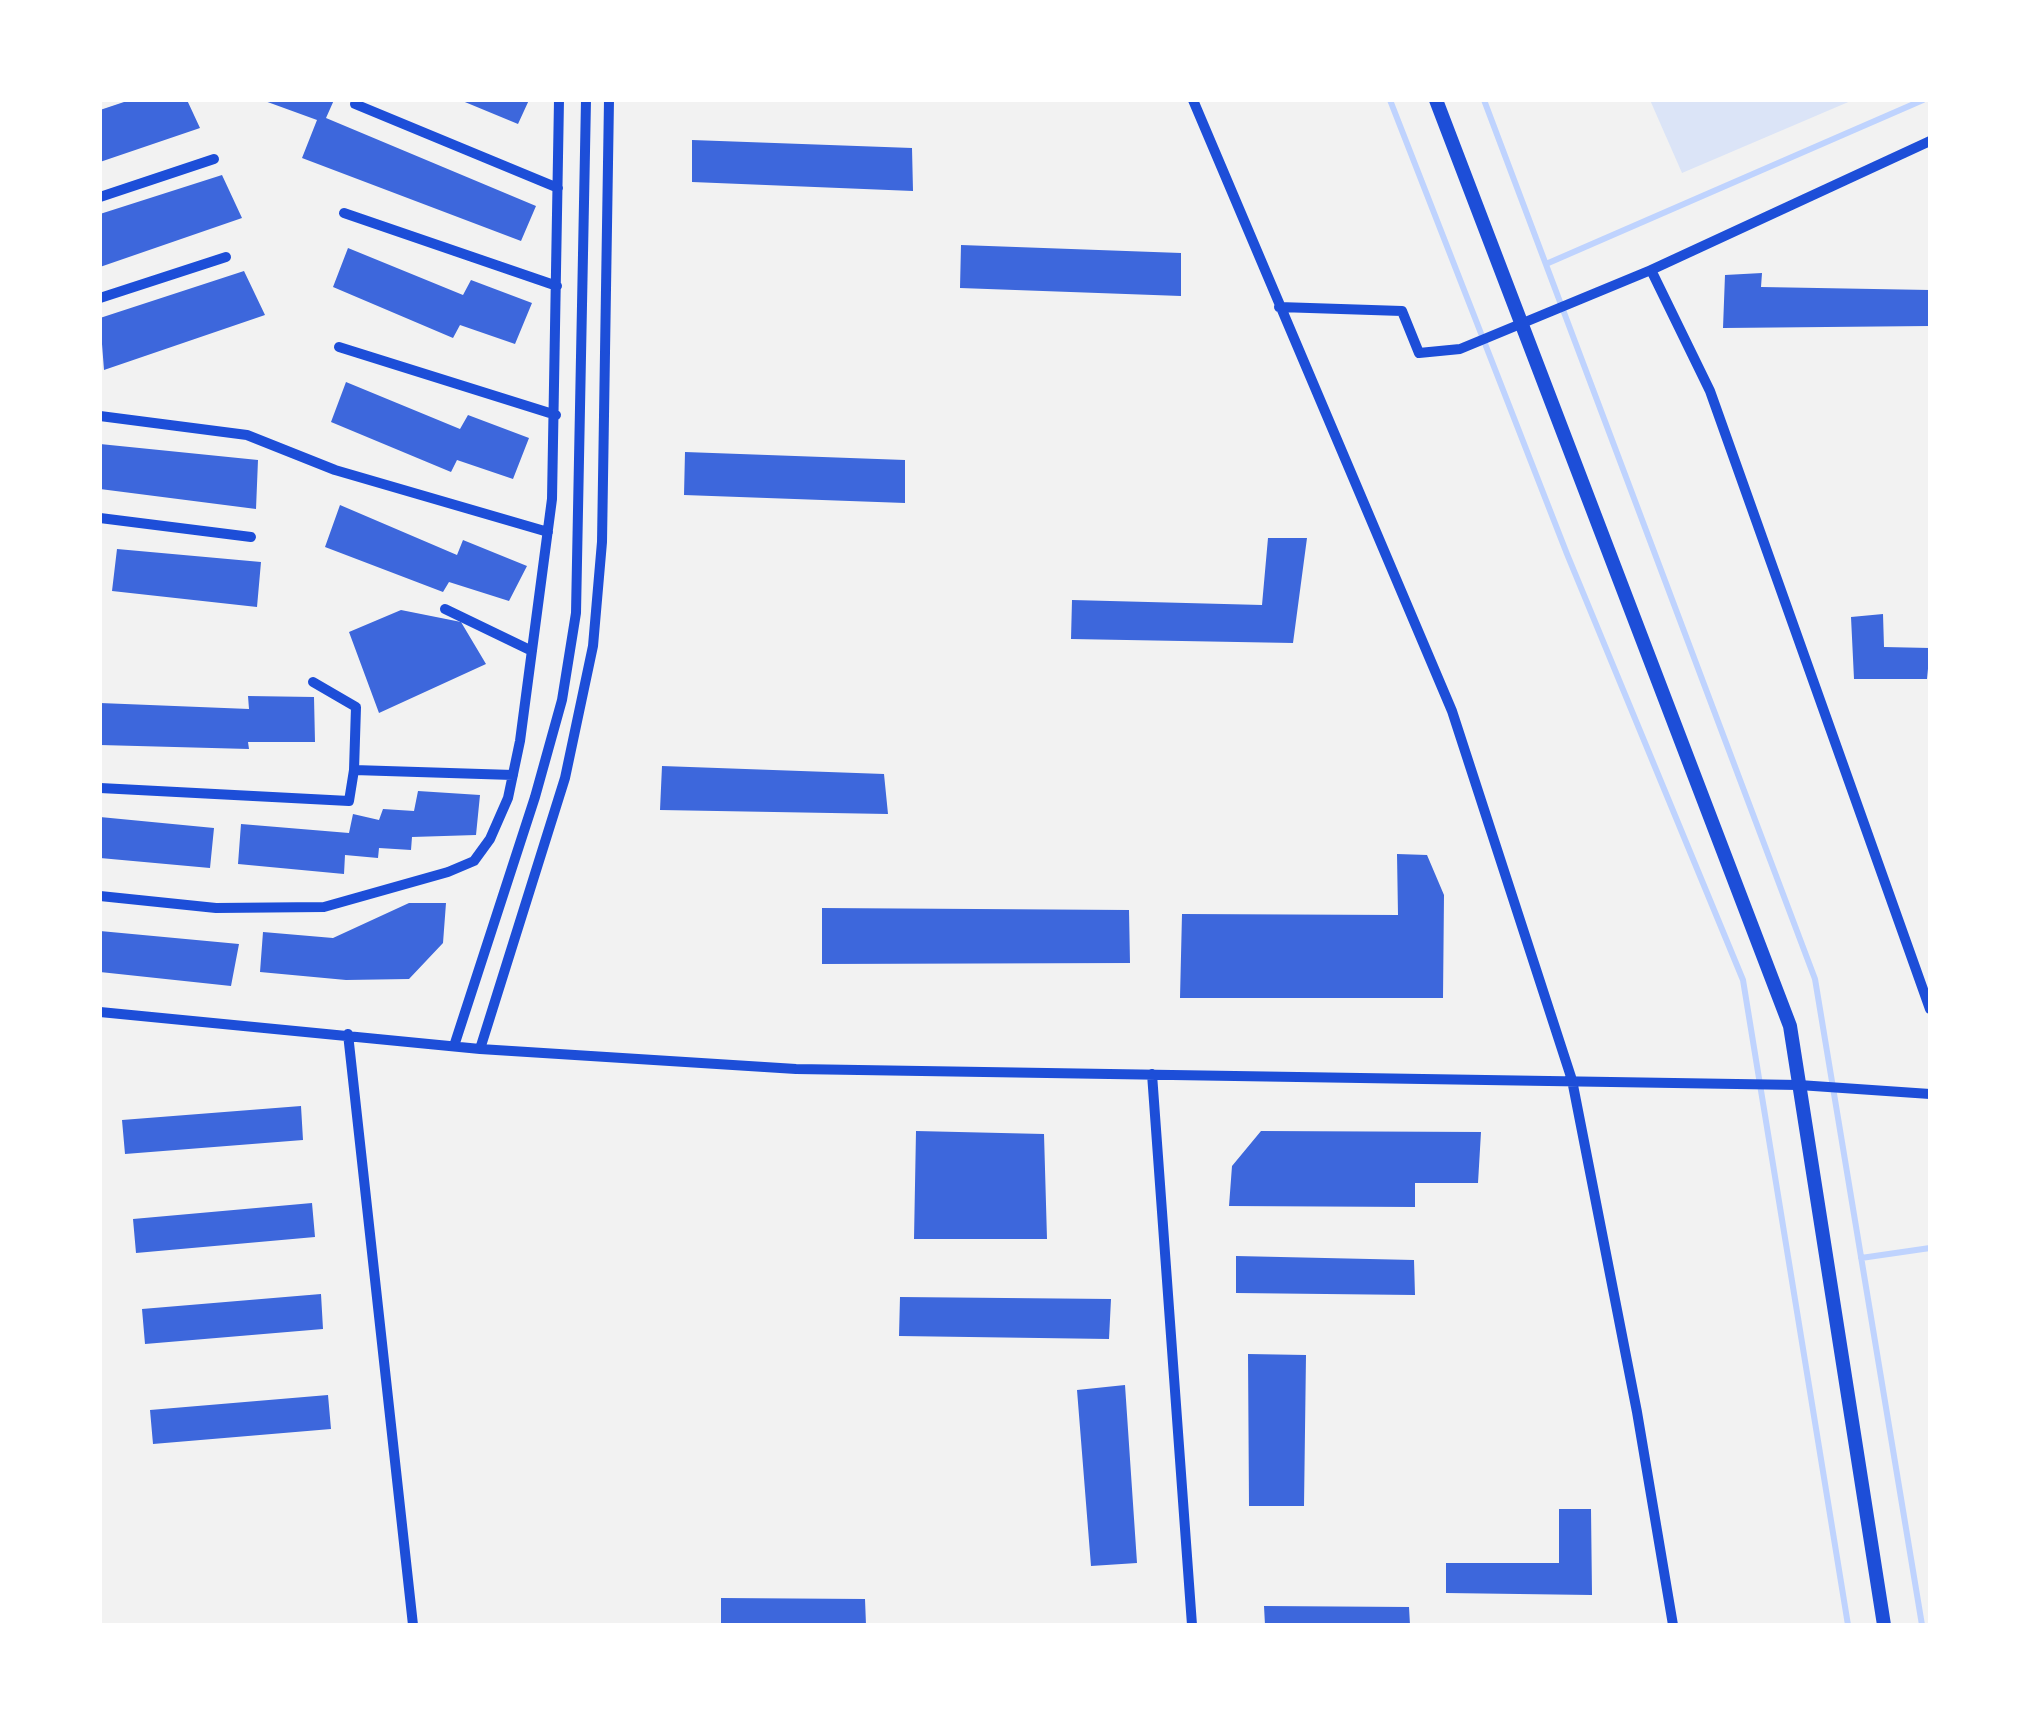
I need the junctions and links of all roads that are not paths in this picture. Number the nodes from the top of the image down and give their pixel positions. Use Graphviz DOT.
graph roads {
  1 [pos="559,100"];
  2 [pos="586,100"];
  3 [pos="609,100"];
  4 [pos="1193,100"];
  5 [pos="1436,100"];
  6 [pos="355,104"];
  7 [pos="1930,141"];
  8 [pos="214,159"];
  9 [pos="558,188"];
  10 [pos="100,197"];
  11 [pos="344,213"];
  12 [pos="226,257"];
  13 [pos="1651,270"];
  14 [pos="557,286"];
  15 [pos="100,298"];
  16 [pos="1279,307"];
  17 [pos="1520,324"];
  18 [pos="339,347"];
  19 [pos="556,414"];
  20 [pos="100,416"];
  21 [pos="100,518"];
  22 [pos="548,532"];
  23 [pos="251,537"];
  24 [pos="445,609"];
  25 [pos="532,651"];
  26 [pos="314,682"];
  27 [pos="354,770"];
  28 [pos="513,775"];
  29 [pos="100,788"];
  30 [pos="100,896"];
  31 [pos="1930,1009"];
  32 [pos="100,1012"];
  33 [pos="348,1034"];
  34 [pos="454,1046"];
  35 [pos="480,1050"];
  36 [pos="1152,1074"];
  37 [pos="1572,1080"];
  38 [pos="1799,1085"];
  39 [pos="1930,1094"];
  40 [pos="413,1625"];
  41 [pos="1192,1625"];
  42 [pos="1674,1625"];
  43 [pos="1884,1625"];
  1 -- 9 [label="street"];
  2 -- 34 [label="street"];
  3 -- 35 [label="street"];
  4 -- 16 [label="street"];
  5 -- 17 [label="street"];
  6 -- 9 [label="street"];
  7 -- 13 [label="street"];
  8 -- 10 [label="street"];
  9 -- 14 [label="street"];
  11 -- 14 [label="street"];
  12 -- 15 [label="street"];
  13 -- 17 [label="street"];
  13 -- 31 [label="street"];
  14 -- 19 [label="street"];
  16 -- 17 [label="street"];
  16 -- 37 [label="street"];
  17 -- 38 [label="street"];
  18 -- 19 [label="street"];
  19 -- 22 [label="street"];
  20 -- 22 [label="street"];
  21 -- 23 [label="street"];
  22 -- 25 [label="street"];
  24 -- 25 [label="street"];
  25 -- 28 [label="street"];
  26 -- 27 [label="street"];
  27 -- 28 [label="street"];
  27 -- 29 [label="street"];
  28 -- 30 [label="street"];
  32 -- 33 [label="street"];
  33 -- 34 [label="street"];
  33 -- 40 [label="street"];
  34 -- 35 [label="street"];
  35 -- 36 [label="street"];
  36 -- 37 [label="street"];
  36 -- 41 [label="street"];
  37 -- 38 [label="street"];
  37 -- 42 [label="street"];
  38 -- 39 [label="street"];
  38 -- 43 [label="street"];
}
